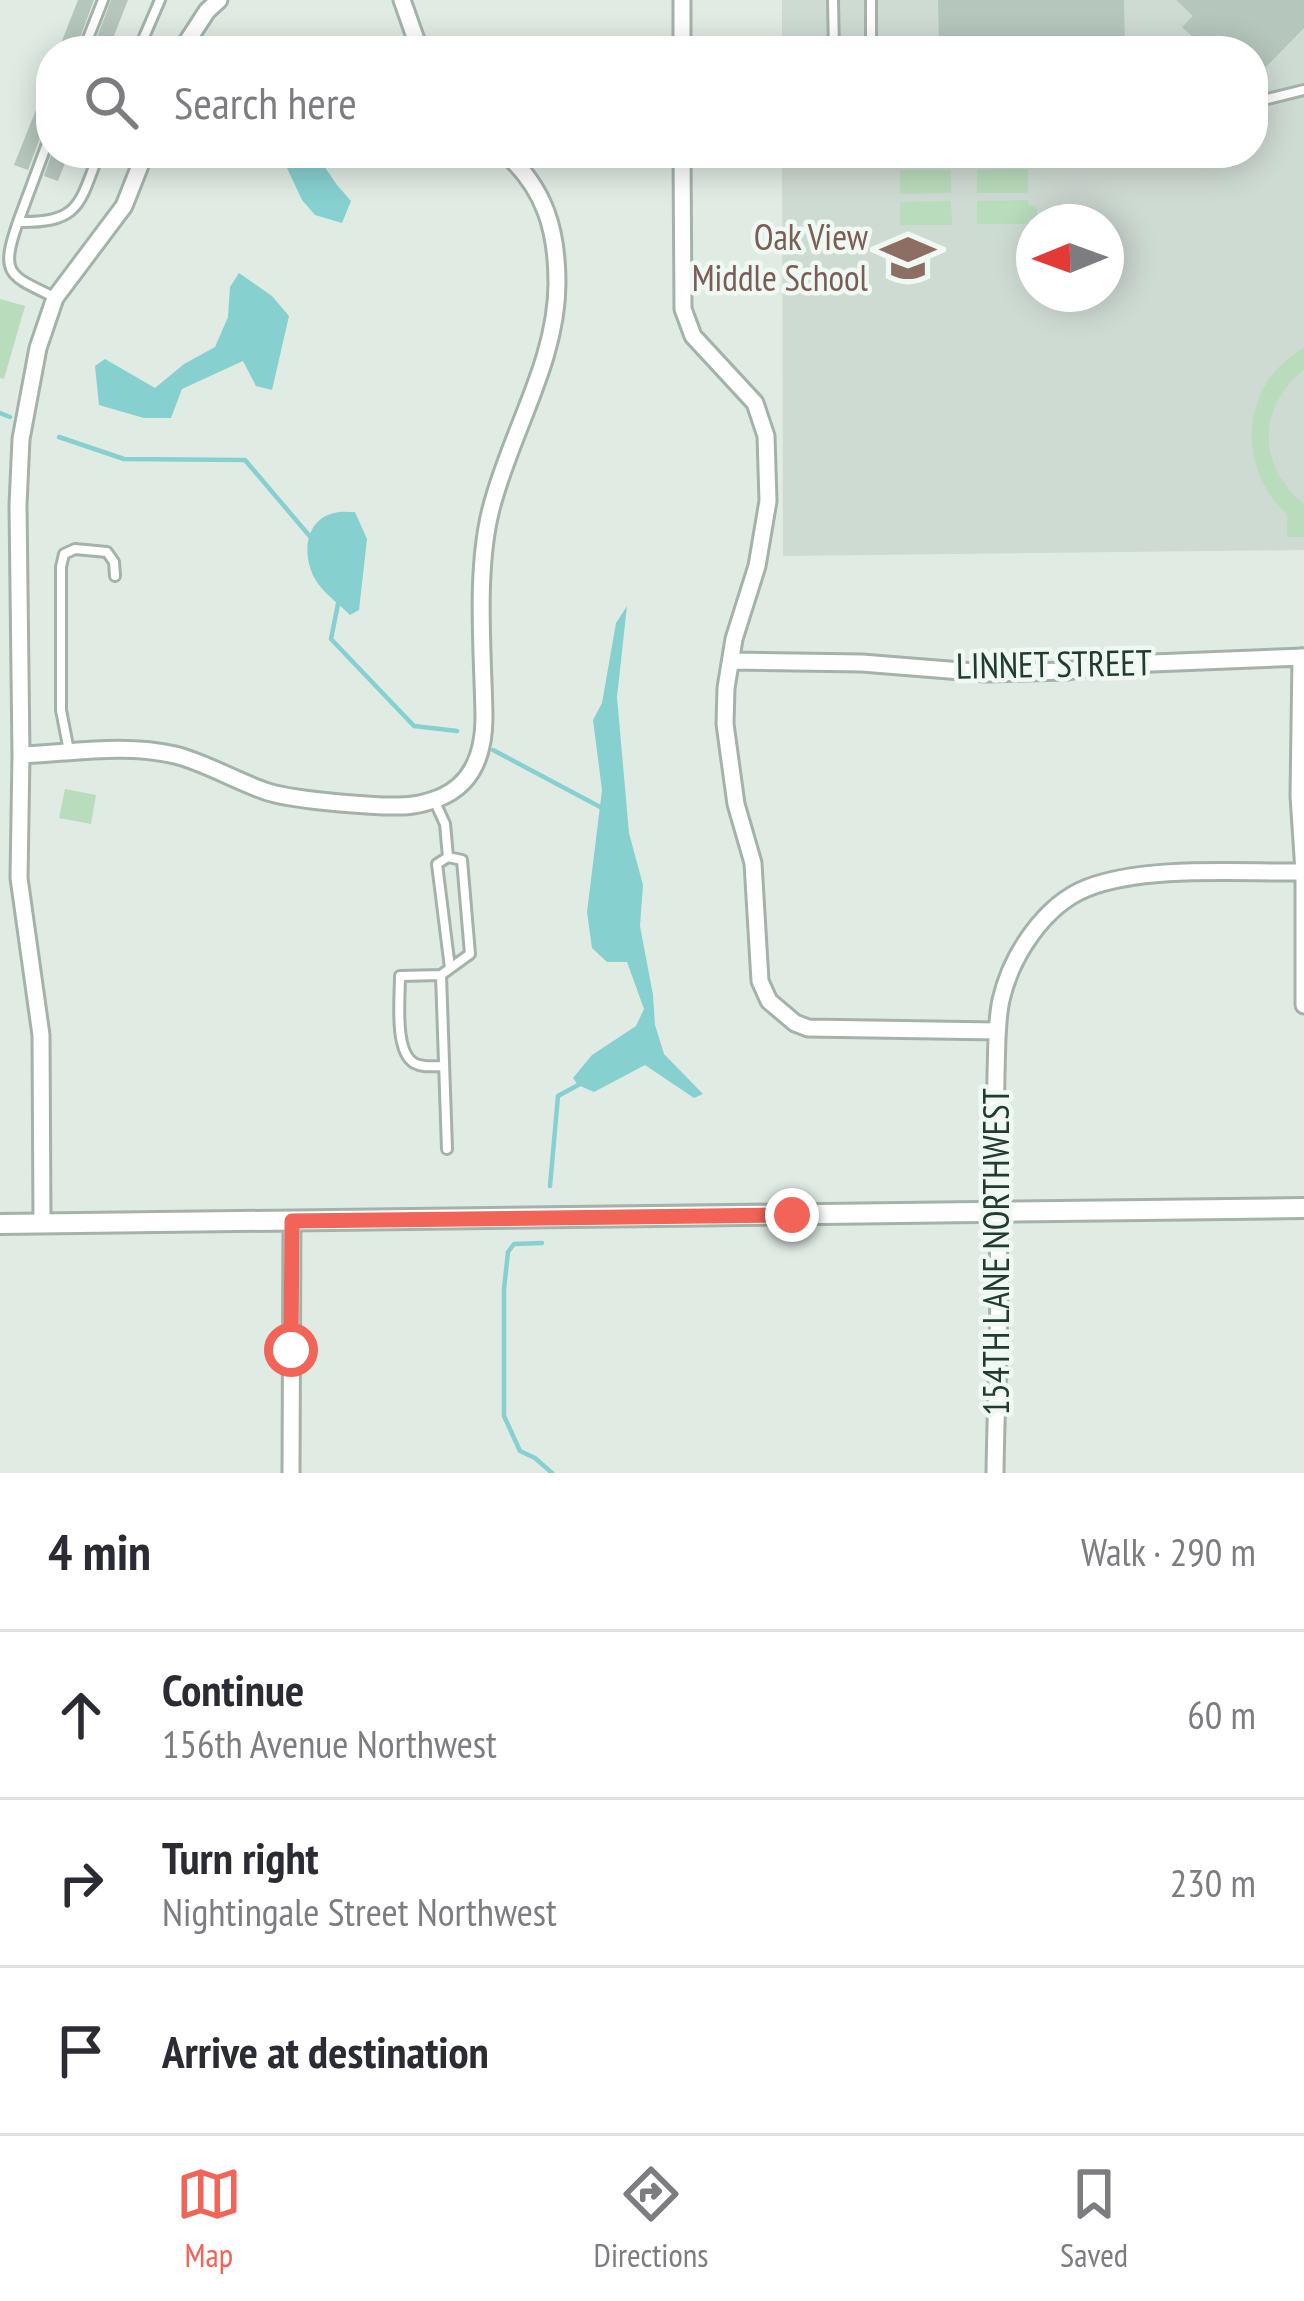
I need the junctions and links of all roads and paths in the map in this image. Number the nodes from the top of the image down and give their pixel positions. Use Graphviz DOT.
graph roads {
  1 [pos="103,0"];
  2 [pos="160,0"];
  3 [pos="219,0"];
  4 [pos="402,0"];
  5 [pos="682,0"];
  6 [pos="833,0"];
  7 [pos="871,0"];
  8 [pos="89,36"];
  9 [pos="144,36"];
  10 [pos="191,36"];
  11 [pos="415,36"];
  12 [pos="682,36"];
  13 [pos="834,36"];
  14 [pos="871,36"];
  15 [pos="1304,90"];
  16 [pos="1268,99"];
  17 [pos="38,168"];
  18 [pos="93,168"];
  19 [pos="139,168"];
  20 [pos="519,168"];
  21 [pos="682,168"];
  22 [pos="17,222"];
  23 [pos="55,298"];
  24 [pos="115,576"];
  25 [pos="1302,657"];
  26 [pos="732,662"];
  27 [pos="69,753"];
  28 [pos="21,755"];
  29 [pos="434,800"];
  30 [pos="448,857"];
  31 [pos="1304,872"];
  32 [pos="445,972"];
  33 [pos="1304,1005"];
  34 [pos="997,1031"];
  35 [pos="444,1066"];
  36 [pos="447,1149"];
  37 [pos="1304,1208"];
  38 [pos="996,1212"];
  39 [pos="292,1221"];
  40 [pos="42,1223"];
  41 [pos="0,1224"];
  42 [pos="291,1473"];
  43 [pos="995,1473"];
  1 -- 8 [label="lane"];
  2 -- 9 [label="lane"];
  3 -- 10 [label="street"];
  4 -- 11 [label="street"];
  5 -- 12 [label="street"];
  6 -- 13 [label="lane"];
  7 -- 14 [label="lane"];
  15 -- 16 [label="lane"];
  17 -- 22 [label="lane"];
  18 -- 22 [label="lane"];
  19 -- 23 [label="street"];
  20 -- 29 [label="street"];
  21 -- 26 [label="street"];
  22 -- 23 [label="lane"];
  23 -- 28 [label="street"];
  24 -- 27 [label="lane"];
  25 -- 26 [label="street, LINNET STREET"];
  25 -- 31 [label="street"];
  26 -- 34 [label="street"];
  27 -- 28 [label="street"];
  27 -- 29 [label="street"];
  28 -- 40 [label="street"];
  29 -- 30 [label="lane"];
  30 -- 32 [label="lane"];
  30 -- 32 [label="lane"];
  31 -- 33 [label="street"];
  31 -- 34 [label="street, 154TH LANE NORTHWEST"];
  32 -- 35 [label="lane"];
  32 -- 35 [label="lane"];
  34 -- 38 [label="street, 154TH LANE NORTHWEST"];
  35 -- 36 [label="lane"];
  37 -- 38 [label="street"];
  38 -- 39 [label="street"];
  38 -- 43 [label="street, 154TH LANE NORTHWEST"];
  39 -- 40 [label="street"];
  39 -- 42 [label="street"];
  40 -- 41 [label="street"];
}
